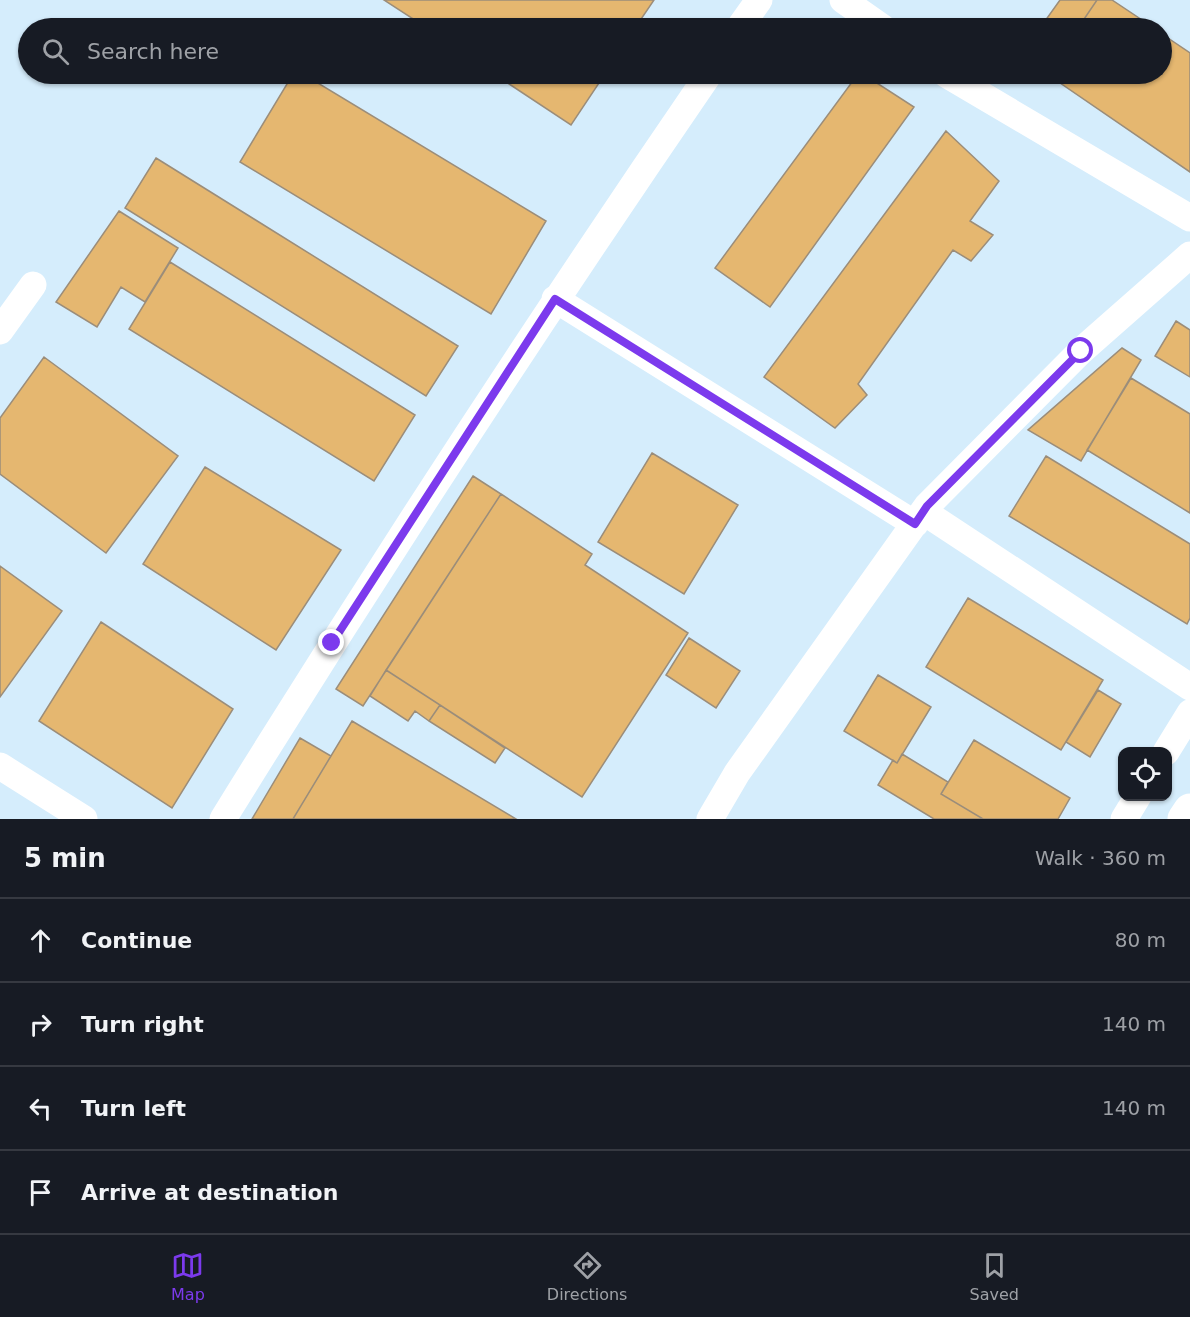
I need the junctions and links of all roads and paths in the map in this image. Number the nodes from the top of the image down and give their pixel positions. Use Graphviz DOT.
graph roads {
  1 [pos="759,0"];
  2 [pos="843,0"];
  3 [pos="746,18"];
  4 [pos="869,18"];
  5 [pos="702,84"];
  6 [pos="963,84"];
  7 [pos="1190,218"];
  8 [pos="1190,255"];
  9 [pos="33,285"];
  10 [pos="555,299"];
  11 [pos="0,331"];
  12 [pos="919,518"];
  13 [pos="1190,687"];
  14 [pos="1190,713"];
  15 [pos="1169,747"];
  16 [pos="0,766"];
  17 [pos="1135,801"];
  18 [pos="1190,810"];
  19 [pos="84,819"];
  20 [pos="223,819"];
  21 [pos="710,819"];
  22 [pos="1124,819"];
  23 [pos="1184,819"];
  1 -- 3 [label="street"];
  2 -- 4 [label="street"];
  5 -- 10 [label="street"];
  6 -- 7 [label="street"];
  8 -- 12 [label="street"];
  9 -- 11 [label="street"];
  10 -- 12 [label="street"];
  10 -- 20 [label="street"];
  12 -- 13 [label="street"];
  12 -- 21 [label="street"];
  14 -- 15 [label="street"];
  16 -- 19 [label="street"];
  17 -- 22 [label="street"];
  18 -- 23 [label="highway"];
}
